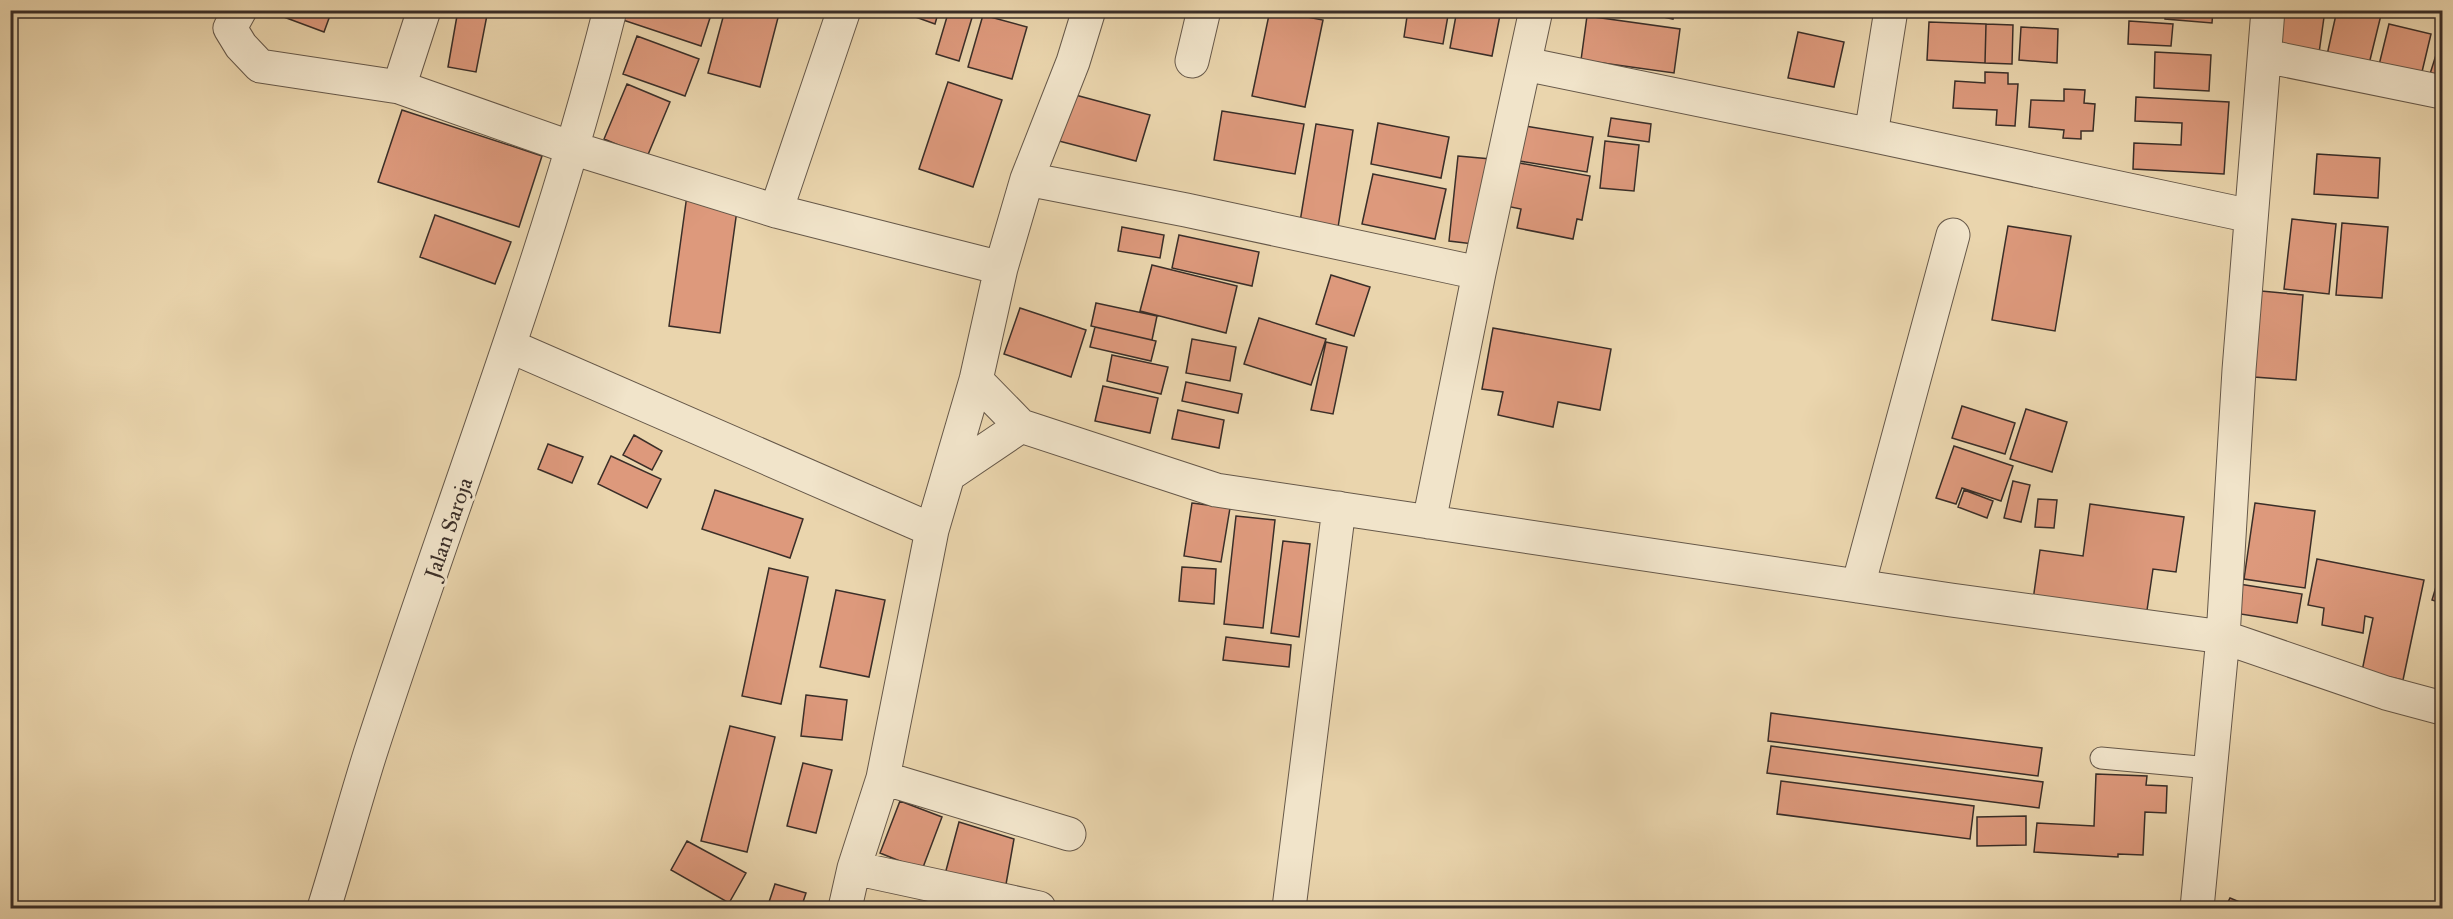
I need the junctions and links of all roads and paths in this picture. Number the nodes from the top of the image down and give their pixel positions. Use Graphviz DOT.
graph roads {
  1 [pos="240,10"];
  2 [pos="424,10"];
  3 [pos="610,10"];
  4 [pos="844,10"];
  5 [pos="1089,10"];
  6 [pos="1204,10"];
  7 [pos="1536,10"];
  8 [pos="1891,10"];
  9 [pos="2268,10"];
  10 [pos="2265,56"];
  11 [pos="1192,61"];
  12 [pos="1525,64"];
  13 [pos="399,87"];
  14 [pos="2442,92"];
  15 [pos="1871,135"];
  16 [pos="572,148"];
  17 [pos="1027,179"];
  18 [pos="776,211"];
  19 [pos="2252,216"];
  20 [pos="1953,235"];
  21 [pos="1001,268"];
  22 [pos="1479,273"];
  23 [pos="510,346"];
  24 [pos="976,380"];
  25 [pos="1021,426"];
  26 [pos="950,474"];
  27 [pos="1339,508"];
  28 [pos="1429,522"];
  29 [pos="932,530"];
  30 [pos="1858,586"];
  31 [pos="2223,637"];
  32 [pos="2442,708"];
  33 [pos="2101,758"];
  34 [pos="2210,768"];
  35 [pos="883,778"];
  36 [pos="1069,834"];
  37 [pos="854,868"];
  38 [pos="324,909"];
  39 [pos="845,909"];
  40 [pos="1039,909"];
  41 [pos="1289,909"];
  42 [pos="2197,909"];
  1 -- 13 [label="street"];
  2 -- 13 [label="street"];
  3 -- 16 [label="street, Jalan Saroja"];
  4 -- 18 [label="street"];
  5 -- 17 [label="street"];
  6 -- 11 [label="street"];
  7 -- 12 [label="street"];
  8 -- 15 [label="street"];
  9 -- 10 [label="street"];
  10 -- 14 [label="street"];
  10 -- 19 [label="street"];
  12 -- 15 [label="street"];
  12 -- 22 [label="street"];
  13 -- 16 [label="street"];
  15 -- 19 [label="street"];
  16 -- 18 [label="street"];
  16 -- 23 [label="street, Jalan Saroja"];
  17 -- 21 [label="street"];
  17 -- 22 [label="street"];
  18 -- 21 [label="street"];
  19 -- 31 [label="street"];
  20 -- 30 [label="street"];
  21 -- 24 [label="street"];
  22 -- 28 [label="street"];
  23 -- 29 [label="street"];
  23 -- 38 [label="street, Jalan Saroja"];
  24 -- 25 [label="street"];
  24 -- 26 [label="street"];
  25 -- 26 [label="street"];
  25 -- 27 [label="street"];
  26 -- 29 [label="street"];
  27 -- 28 [label="street"];
  27 -- 41 [label="street"];
  28 -- 30 [label="street"];
  29 -- 35 [label="street"];
  30 -- 31 [label="street"];
  31 -- 32 [label="street"];
  31 -- 34 [label="street"];
  33 -- 34 [label="lane"];
  34 -- 42 [label="street"];
  35 -- 36 [label="street"];
  35 -- 37 [label="street"];
  37 -- 39 [label="street"];
  37 -- 40 [label="street"];
}
